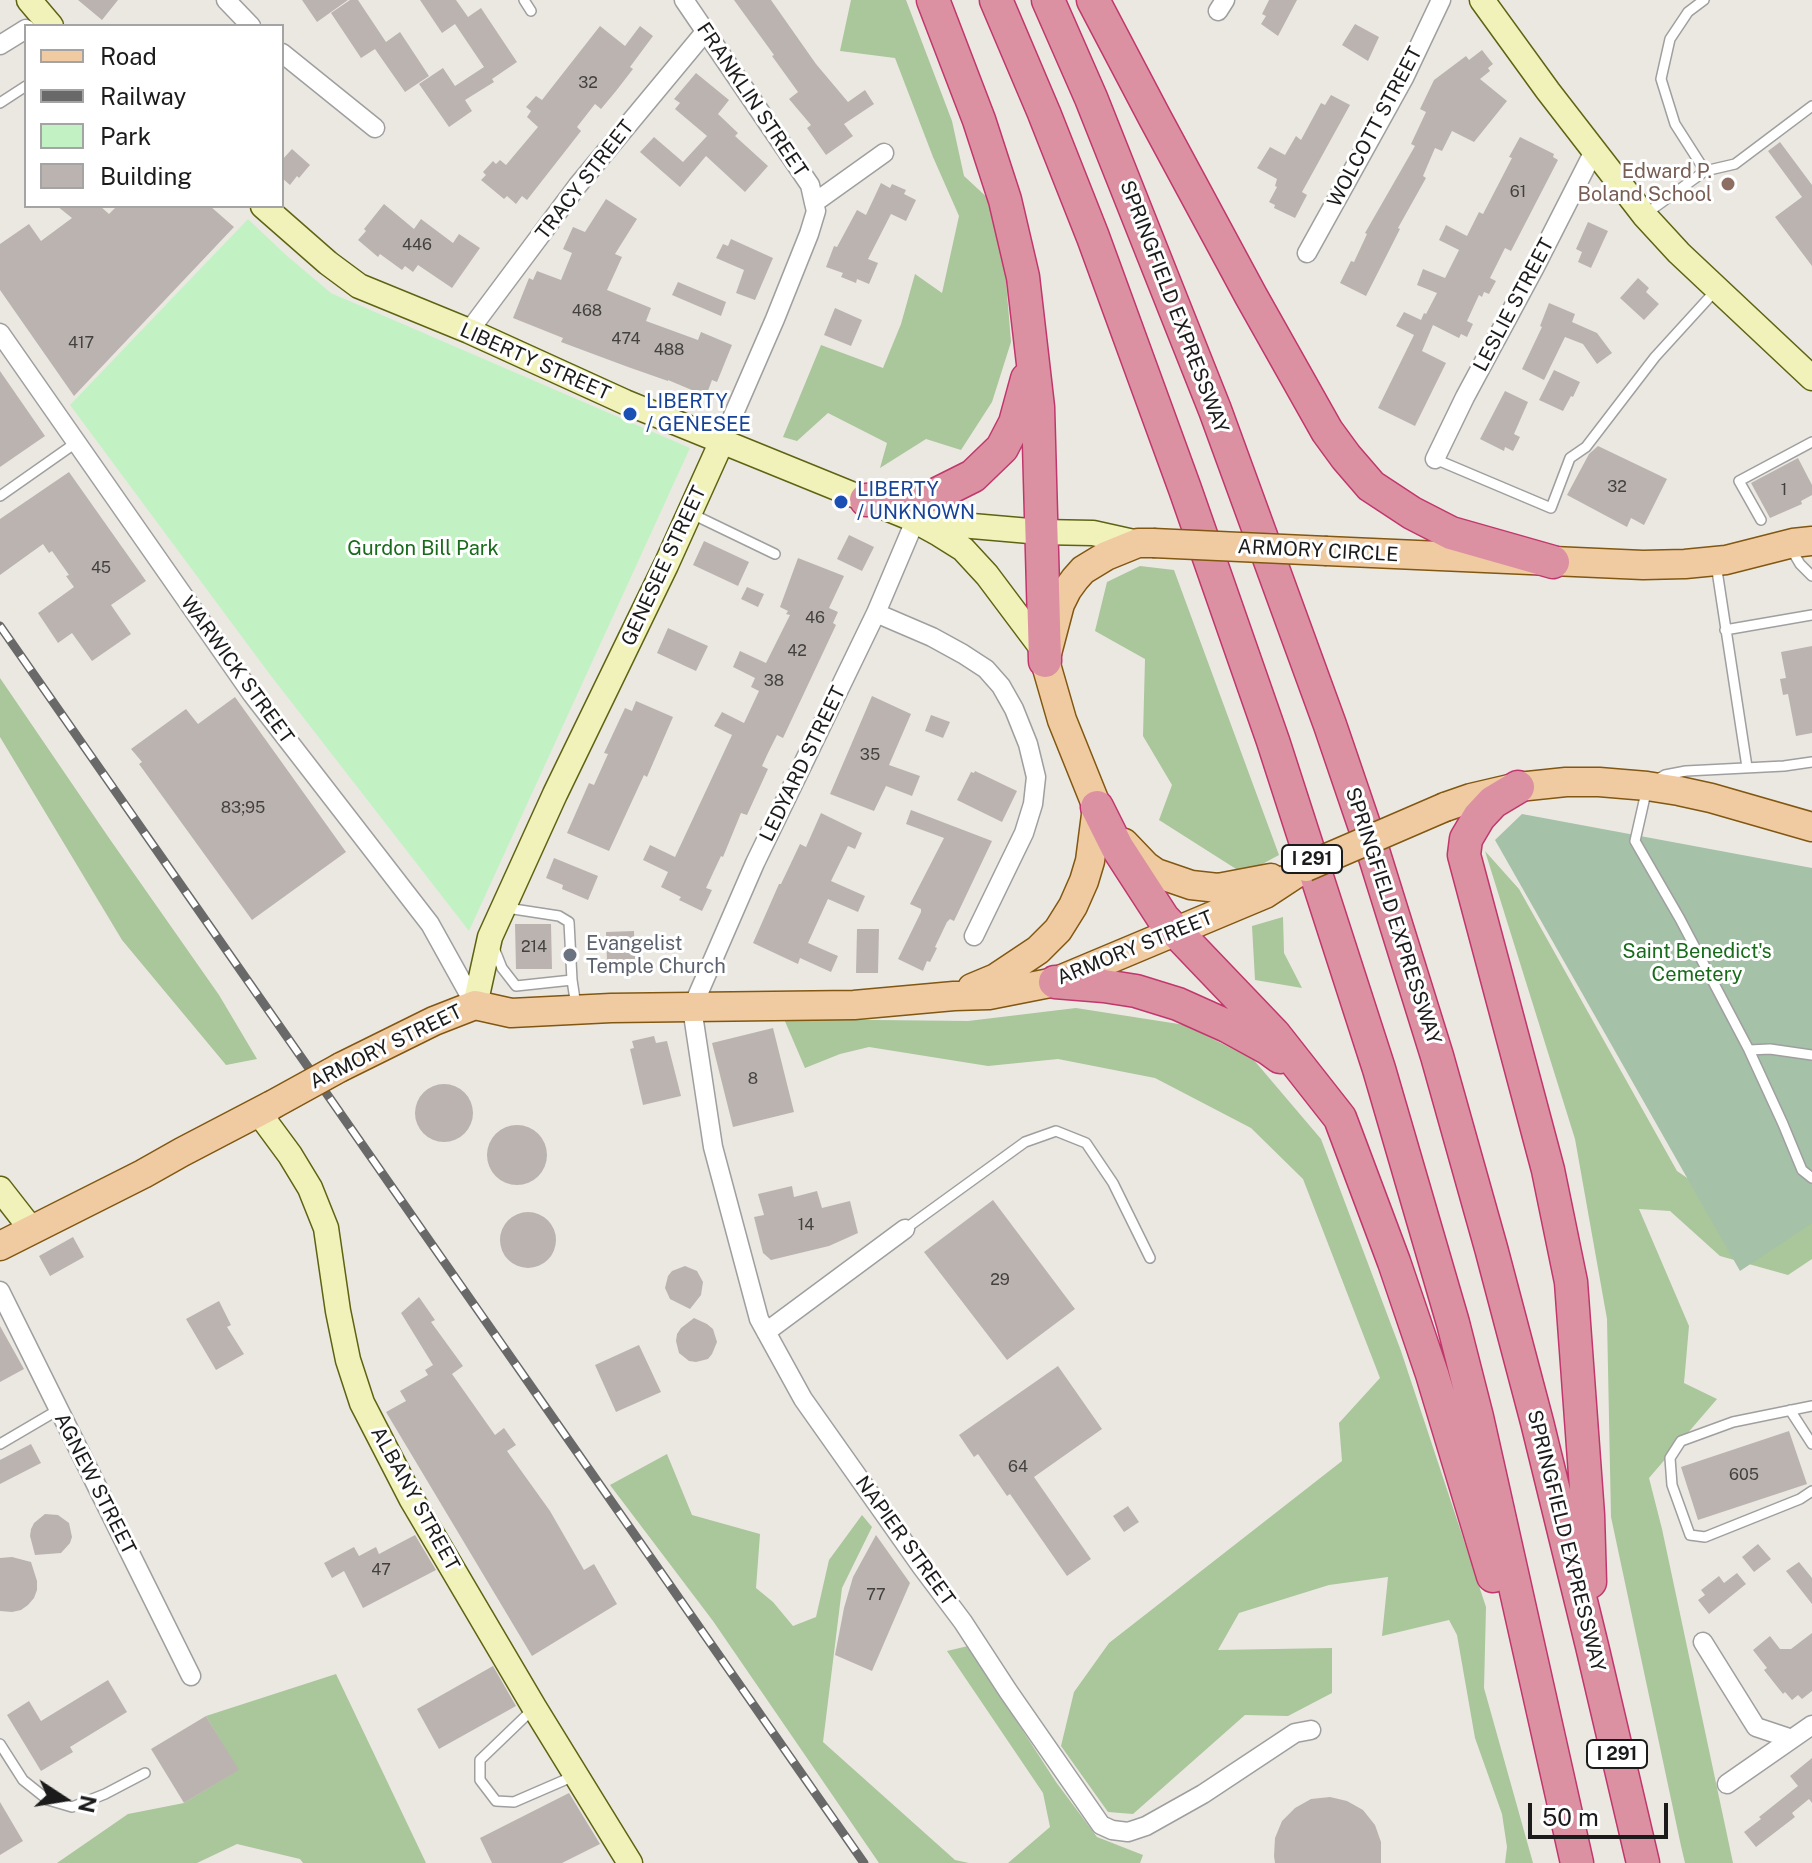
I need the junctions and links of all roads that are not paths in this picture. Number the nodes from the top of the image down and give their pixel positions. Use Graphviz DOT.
graph roads {
  1 [pos="226,0"];
  2 [pos="524,0"];
  3 [pos="684,0"];
  4 [pos="933,0"];
  5 [pos="996,0"];
  6 [pos="1048,0"];
  7 [pos="1093,0"];
  8 [pos="1441,0"];
  9 [pos="1482,0"];
  10 [pos="1704,0"];
  11 [pos="531,11"];
  12 [pos="249,24"];
  13 [pos="24,28"];
  14 [pos="705,32"];
  15 [pos="0,45"];
  16 [pos="284,55"];
  17 [pos="24,87"];
  18 [pos="0,103"];
  19 [pos="1812,106"];
  20 [pos="375,128"];
  21 [pos="1594,151"];
  22 [pos="884,153"];
  23 [pos="1705,171"];
  24 [pos="814,203"];
  25 [pos="265,208"];
  26 [pos="1644,215"];
  27 [pos="1307,253"];
  28 [pos="1717,289"];
  29 [pos="469,331"];
  30 [pos="0,333"];
  31 [pos="1032,353"];
  32 [pos="1812,378"];
  33 [pos="722,441"];
  34 [pos="77,442"];
  35 [pos="1812,442"];
  36 [pos="1435,459"];
  37 [pos="0,496"];
  38 [pos="866,500"];
  39 [pos="690,513"];
  40 [pos="1761,520"];
  41 [pos="915,521"];
  42 [pos="1041,532"];
  43 [pos="1801,541"];
  44 [pos="1145,543"];
  45 [pos="775,554"];
  46 [pos="1715,561"];
  47 [pos="1553,562"];
  48 [pos="1812,576"];
  49 [pos="876,613"];
  50 [pos="1812,615"];
  51 [pos="1725,630"];
  52 [pos="1045,656"];
  53 [pos="1812,762"];
  54 [pos="1747,767"];
  55 [pos="1647,786"];
  56 [pos="1518,787"];
  57 [pos="1100,813"];
  58 [pos="1812,827"];
  59 [pos="1270,884"];
  60 [pos="504,908"];
  61 [pos="1175,932"];
  62 [pos="974,936"];
  63 [pos="490,937"];
  64 [pos="572,980"];
  65 [pos="1055,982"];
  66 [pos="954,996"];
  67 [pos="475,1005"];
  68 [pos="692,1008"];
  69 [pos="576,1010"];
  70 [pos="1749,1050"];
  71 [pos="1812,1055"];
  72 [pos="1311,1081"];
  73 [pos="266,1109"];
  74 [pos="1812,1178"];
  75 [pos="0,1189"];
  76 [pos="905,1229"];
  77 [pos="32,1230"];
  78 [pos="0,1246"];
  79 [pos="1150,1258"];
  80 [pos="0,1291"];
  81 [pos="766,1332"];
  82 [pos="1812,1406"];
  83 [pos="58,1410"];
  84 [pos="1790,1410"];
  85 [pos="0,1444"];
  86 [pos="1812,1444"];
  87 [pos="1812,1491"];
  88 [pos="1703,1642"];
  89 [pos="1592,1646"];
  90 [pos="191,1676"];
  91 [pos="534,1707"];
  92 [pos="1812,1725"];
  93 [pos="1311,1730"];
  94 [pos="1792,1739"];
  95 [pos="1549,1742"];
  96 [pos="0,1744"];
  97 [pos="145,1773"];
  98 [pos="577,1774"];
  99 [pos="1727,1784"];
  100 [pos="630,1863"];
  101 [pos="1577,1863"];
  102 [pos="1643,1863"];
  1 -- 12 [label="street"];
  2 -- 11 [label="lane"];
  3 -- 14 [label="street, FRANKLIN STREET"];
  4 -- 31 [label="highway"];
  5 -- 95 [label="highway, I 291"];
  6 -- 89 [label="highway, SPRINGFIELD EXPRESSWAY / I 291"];
  7 -- 47 [label="highway"];
  8 -- 27 [label="street, WOLCOTT STREET"];
  9 -- 21 [label="main road"];
  10 -- 23 [label="lane"];
  13 -- 15 [label="street"];
  14 -- 24 [label="street, FRANKLIN STREET"];
  14 -- 29 [label="street, TRACY STREET"];
  16 -- 20 [label="street"];
  17 -- 18 [label="lane"];
  19 -- 23 [label="lane"];
  21 -- 26 [label="main road"];
  21 -- 36 [label="street, LESLIE STREET"];
  22 -- 24 [label="street"];
  23 -- 26 [label="lane"];
  24 -- 33 [label="street, GENESEE STREET"];
  25 -- 29 [label="main road, LIBERTY STREET"];
  26 -- 28 [label="main road"];
  28 -- 32 [label="main road"];
  28 -- 36 [label="lane"];
  29 -- 33 [label="main road, LIBERTY STREET"];
  30 -- 34 [label="street, WARWICK STREET"];
  31 -- 38 [label="highway"];
  31 -- 42 [label="highway"];
  33 -- 38 [label="main road, LIBERTY STREET"];
  33 -- 39 [label="main road, GENESEE STREET"];
  34 -- 37 [label="lane"];
  34 -- 67 [label="street, WARWICK STREET"];
  35 -- 40 [label="lane"];
  38 -- 41 [label="main road, LIBERTY STREET"];
  39 -- 45 [label="lane"];
  39 -- 60 [label="main road, GENESEE STREET"];
  41 -- 42 [label="main road, LIBERTY STREET"];
  41 -- 49 [label="street, LEDYARD STREET"];
  41 -- 52 [label="main road, LIBERTY STREET"];
  42 -- 44 [label="main road, LIBERTY STREET"];
  42 -- 52 [label="highway"];
  43 -- 46 [label="main road, ARMORY CIRCLE"];
  43 -- 48 [label="lane"];
  44 -- 47 [label="main road, ARMORY CIRCLE, bridge"];
  44 -- 52 [label="main road, ARMORY CIRCLE"];
  46 -- 47 [label="main road, ARMORY CIRCLE"];
  46 -- 51 [label="lane"];
  49 -- 62 [label="street"];
  49 -- 68 [label="street, LEDYARD STREET"];
  50 -- 51 [label="lane"];
  51 -- 54 [label="lane"];
  52 -- 57 [label="main road"];
  53 -- 54 [label="lane"];
  54 -- 55 [label="lane"];
  55 -- 56 [label="main road"];
  55 -- 58 [label="main road"];
  55 -- 70 [label="lane"];
  56 -- 59 [label="main road, ARMORY STREET, bridge"];
  56 -- 89 [label="highway"];
  57 -- 59 [label="main road"];
  57 -- 61 [label="highway"];
  57 -- 66 [label="main road, ARMORY STREET"];
  59 -- 61 [label="main road, ARMORY STREET"];
  60 -- 63 [label="main road, GENESEE STREET"];
  60 -- 64 [label="lane"];
  61 -- 65 [label="main road, ARMORY STREET"];
  61 -- 72 [label="highway"];
  63 -- 64 [label="lane"];
  63 -- 67 [label="main road, GENESEE STREET"];
  64 -- 69 [label="lane"];
  65 -- 66 [label="main road, ARMORY STREET"];
  65 -- 72 [label="highway"];
  66 -- 68 [label="main road, ARMORY STREET"];
  67 -- 69 [label="main road, ARMORY STREET"];
  67 -- 73 [label="main road, ARMORY STREET, bridge"];
  68 -- 69 [label="main road, ARMORY STREET"];
  68 -- 81 [label="street, NAPIER STREET"];
  70 -- 71 [label="lane"];
  70 -- 74 [label="lane"];
  72 -- 95 [label="highway"];
  73 -- 77 [label="main road, ARMORY STREET"];
  73 -- 91 [label="main road, ALBANY STREET"];
  75 -- 77 [label="main road"];
  76 -- 79 [label="lane"];
  76 -- 81 [label="street"];
  77 -- 78 [label="main road, ARMORY STREET"];
  80 -- 83 [label="street, AGNEW STREET"];
  81 -- 93 [label="street, NAPIER STREET"];
  82 -- 84 [label="lane"];
  83 -- 85 [label="lane"];
  83 -- 90 [label="street, AGNEW STREET"];
  84 -- 86 [label="lane"];
  84 -- 87 [label="lane"];
  88 -- 94 [label="street"];
  89 -- 102 [label="highway, SPRINGFIELD EXPRESSWAY / I 291"];
  91 -- 98 [label="main road, ALBANY STREET"];
  91 -- 98 [label="lane"];
  92 -- 94 [label="street"];
  94 -- 99 [label="street"];
  95 -- 101 [label="highway, I 291"];
  96 -- 97 [label="lane"];
  98 -- 100 [label="main road, ALBANY STREET"];
}
